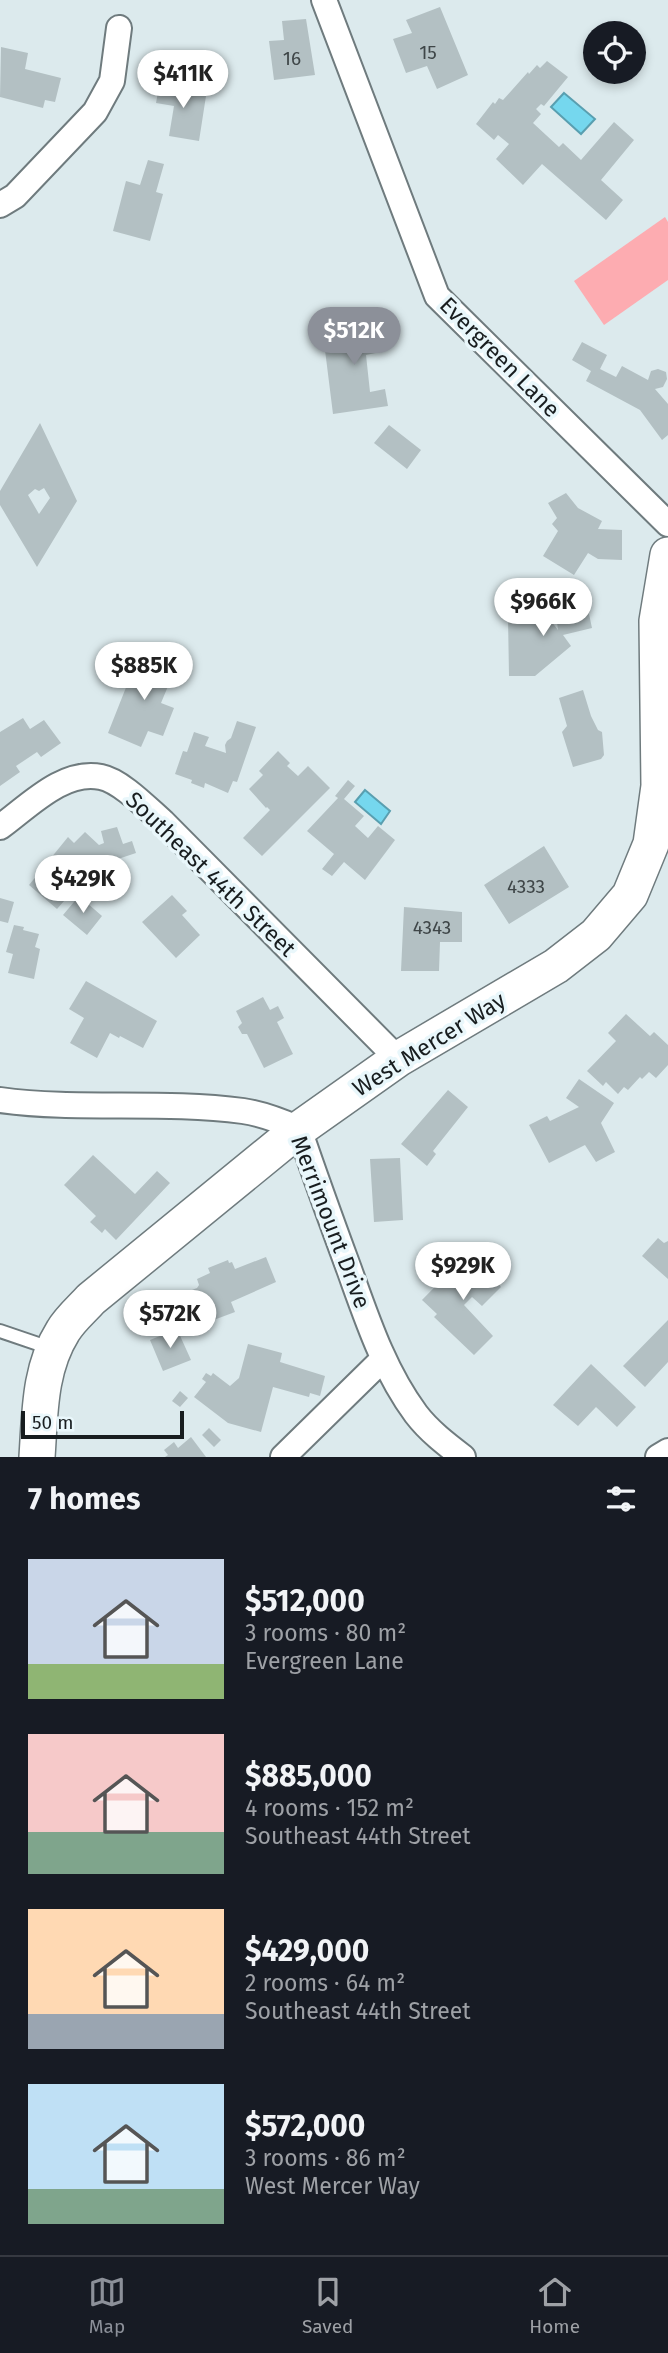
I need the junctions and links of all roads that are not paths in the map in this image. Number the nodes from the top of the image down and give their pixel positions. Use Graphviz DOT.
graph roads {
  1 [pos="324,0"];
  2 [pos="119,28"];
  3 [pos="0,205"];
  4 [pos="668,524"];
  5 [pos="668,555"];
  6 [pos="0,827"];
  7 [pos="398,1059"];
  8 [pos="0,1100"];
  9 [pos="299,1129"];
  10 [pos="0,1331"];
  11 [pos="54,1349"];
  12 [pos="383,1359"];
  13 [pos="668,1451"];
  14 [pos="37,1457"];
  15 [pos="283,1457"];
  16 [pos="463,1457"];
  17 [pos="658,1457"];
  1 -- 4 [label="street, Evergreen Lane"];
  2 -- 3 [label="street"];
  5 -- 7 [label="street, West Mercer Way"];
  6 -- 7 [label="street, Southeast 44th Street"];
  7 -- 9 [label="street, West Mercer Way"];
  8 -- 9 [label="street, Merrimount Drive"];
  9 -- 11 [label="street, West Mercer Way"];
  9 -- 12 [label="street, Merrimount Drive"];
  10 -- 11 [label="lane"];
  11 -- 14 [label="street, West Mercer Way"];
  12 -- 15 [label="street"];
  12 -- 16 [label="street, Merrimount Drive"];
  13 -- 17 [label="street"];
}
